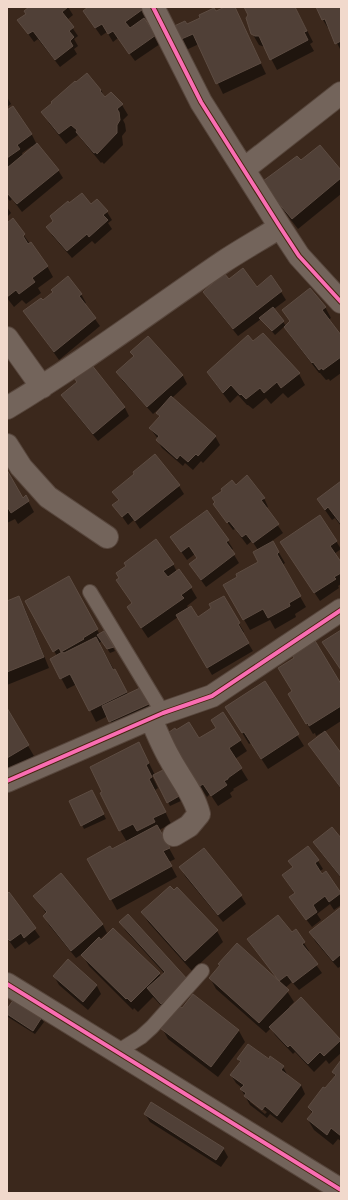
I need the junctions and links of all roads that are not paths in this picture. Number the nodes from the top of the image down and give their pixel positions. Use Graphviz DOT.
graph roads {
  1 [pos="152,7"];
  2 [pos="341,93"];
  3 [pos="244,169"];
  4 [pos="280,227"];
  5 [pos="341,302"];
  6 [pos="7,338"];
  7 [pos="42,387"];
  8 [pos="7,408"];
  9 [pos="7,445"];
  10 [pos="107,538"];
  11 [pos="90,592"];
  12 [pos="341,610"];
  13 [pos="157,716"];
  14 [pos="7,781"];
  15 [pos="174,835"];
  16 [pos="202,970"];
  17 [pos="7,984"];
  18 [pos="117,1052"];
  19 [pos="341,1190"];
  1 -- 3 [label="street"];
  2 -- 3 [label="street"];
  3 -- 4 [label="street"];
  4 -- 5 [label="street"];
  4 -- 7 [label="street"];
  6 -- 7 [label="street"];
  7 -- 8 [label="street"];
  9 -- 10 [label="street"];
  11 -- 13 [label="lane"];
  12 -- 13 [label="street"];
  13 -- 14 [label="street"];
  13 -- 15 [label="street"];
  16 -- 18 [label="lane"];
  17 -- 18 [label="street"];
  18 -- 19 [label="street"];
}
